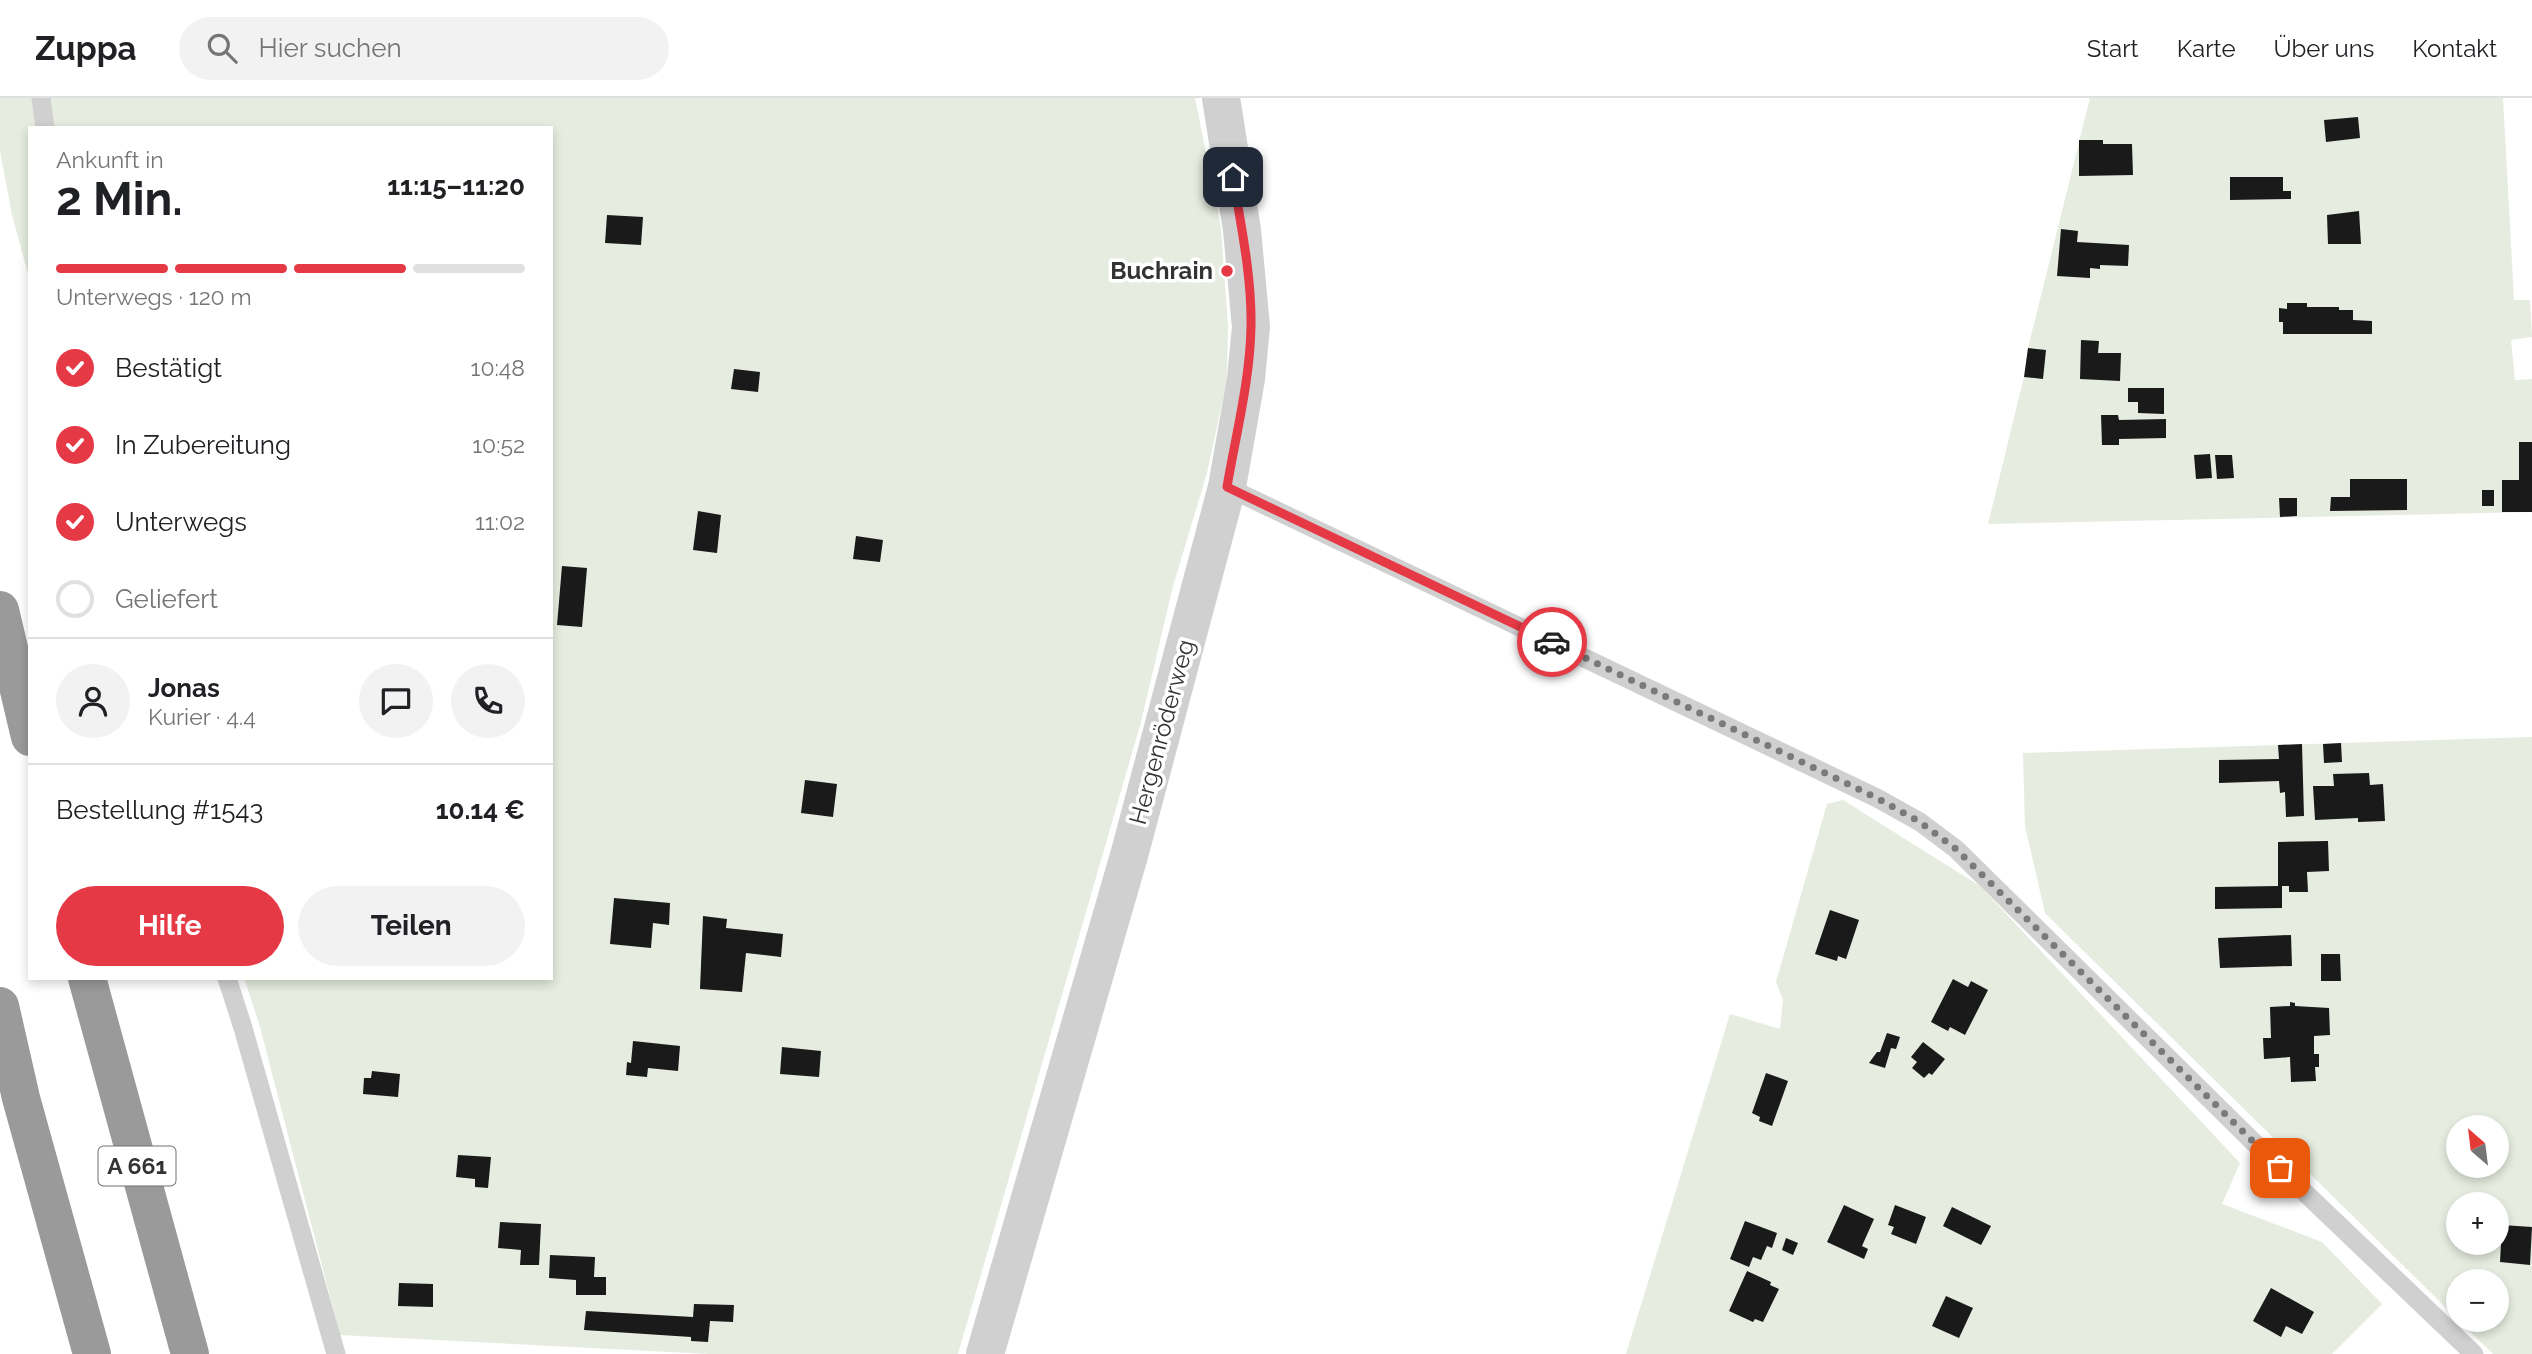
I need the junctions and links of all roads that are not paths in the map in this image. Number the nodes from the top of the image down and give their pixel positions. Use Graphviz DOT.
graph roads {
  1 [pos="41,98"];
  2 [pos="1221,98"];
  3 [pos="45,126"];
  4 [pos="1227,487"];
  5 [pos="0,610"];
  6 [pos="28,729"];
  7 [pos="88,980"];
  8 [pos="228,980"];
  9 [pos="0,1006"];
  10 [pos="92,1354"];
  11 [pos="190,1354"];
  12 [pos="336,1354"];
  13 [pos="985,1354"];
  14 [pos="2474,1354"];
  1 -- 3 [label="lane"];
  2 -- 4 [label="street, Hergenröderweg"];
  4 -- 13 [label="street, Hergenröderweg"];
  4 -- 14 [label="lane"];
  5 -- 6 [label="highway"];
  7 -- 11 [label="highway, A 661"];
  8 -- 12 [label="lane"];
  9 -- 10 [label="highway"];
}
